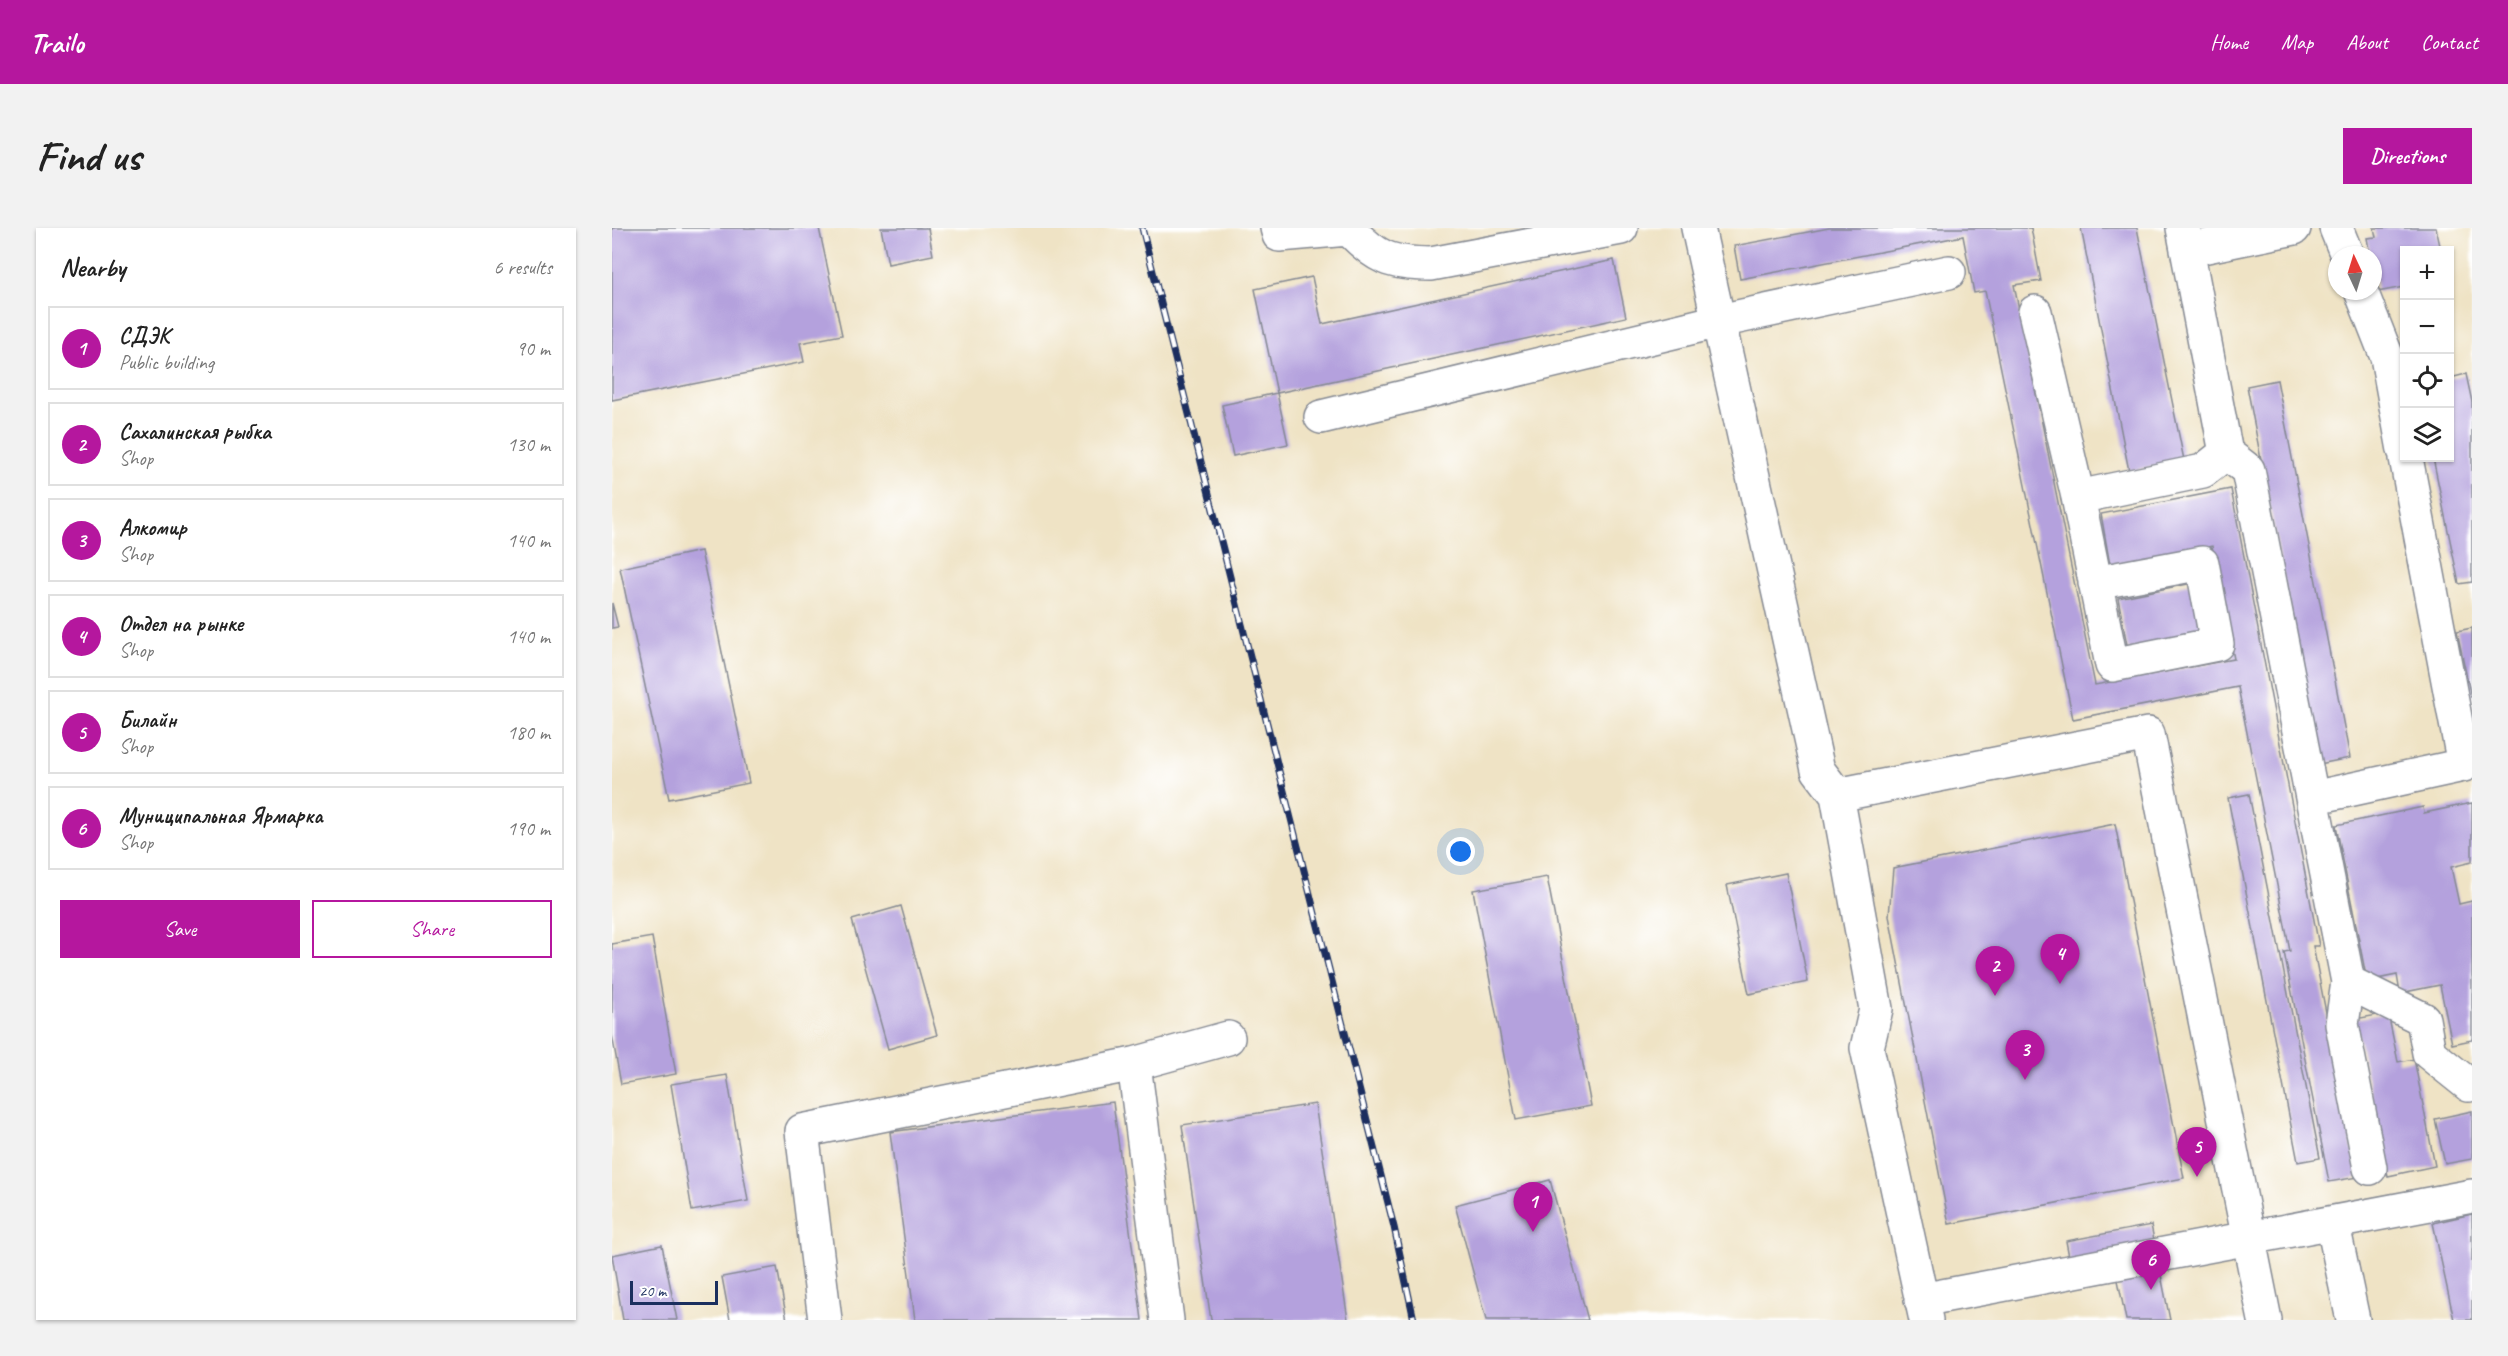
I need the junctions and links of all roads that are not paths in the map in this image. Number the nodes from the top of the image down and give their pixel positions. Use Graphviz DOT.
graph roads {
  1 [pos="1277,228"];
  2 [pos="1348,228"];
  3 [pos="1622,228"];
  4 [pos="1698,228"];
  5 [pos="2294,228"];
  6 [pos="2336,228"];
  7 [pos="2185,239"];
  8 [pos="2343,246"];
  9 [pos="1949,272"];
  10 [pos="2365,300"];
  11 [pos="2035,312"];
  12 [pos="1719,321"];
  13 [pos="1321,417"];
  14 [pos="2400,428"];
  15 [pos="2226,453"];
  16 [pos="2407,462"];
  17 [pos="2078,497"];
  18 [pos="2095,583"];
  19 [pos="1837,795"];
  20 [pos="2312,798"];
  21 [pos="2348,982"];
  22 [pos="1228,1038"];
  23 [pos="1134,1064"];
  24 [pos="2472,1084"];
  25 [pos="2370,1168"];
  26 [pos="2472,1196"];
  27 [pos="2333,1225"];
  28 [pos="2250,1240"];
  29 [pos="1924,1310"];
  30 [pos="825,1320"];
  31 [pos="1167,1320"];
  32 [pos="2265,1320"];
  33 [pos="2354,1320"];
  1 -- 2 [label="street"];
  2 -- 3 [label="street"];
  4 -- 12 [label="street"];
  5 -- 7 [label="street"];
  6 -- 8 [label="street"];
  7 -- 15 [label="street"];
  9 -- 12 [label="street"];
  10 -- 14 [label="street"];
  11 -- 17 [label="street"];
  12 -- 13 [label="street"];
  12 -- 19 [label="street"];
  15 -- 17 [label="street"];
  15 -- 20 [label="street"];
  16 -- 20 [label="street"];
  17 -- 18 [label="street"];
  19 -- 28 [label="street"];
  19 -- 29 [label="street"];
  20 -- 21 [label="street"];
  21 -- 24 [label="street"];
  21 -- 25 [label="street"];
  22 -- 23 [label="street"];
  23 -- 30 [label="street"];
  23 -- 31 [label="street"];
  26 -- 27 [label="street"];
  27 -- 28 [label="street"];
  27 -- 33 [label="street"];
  28 -- 29 [label="street"];
  28 -- 32 [label="street"];
}
